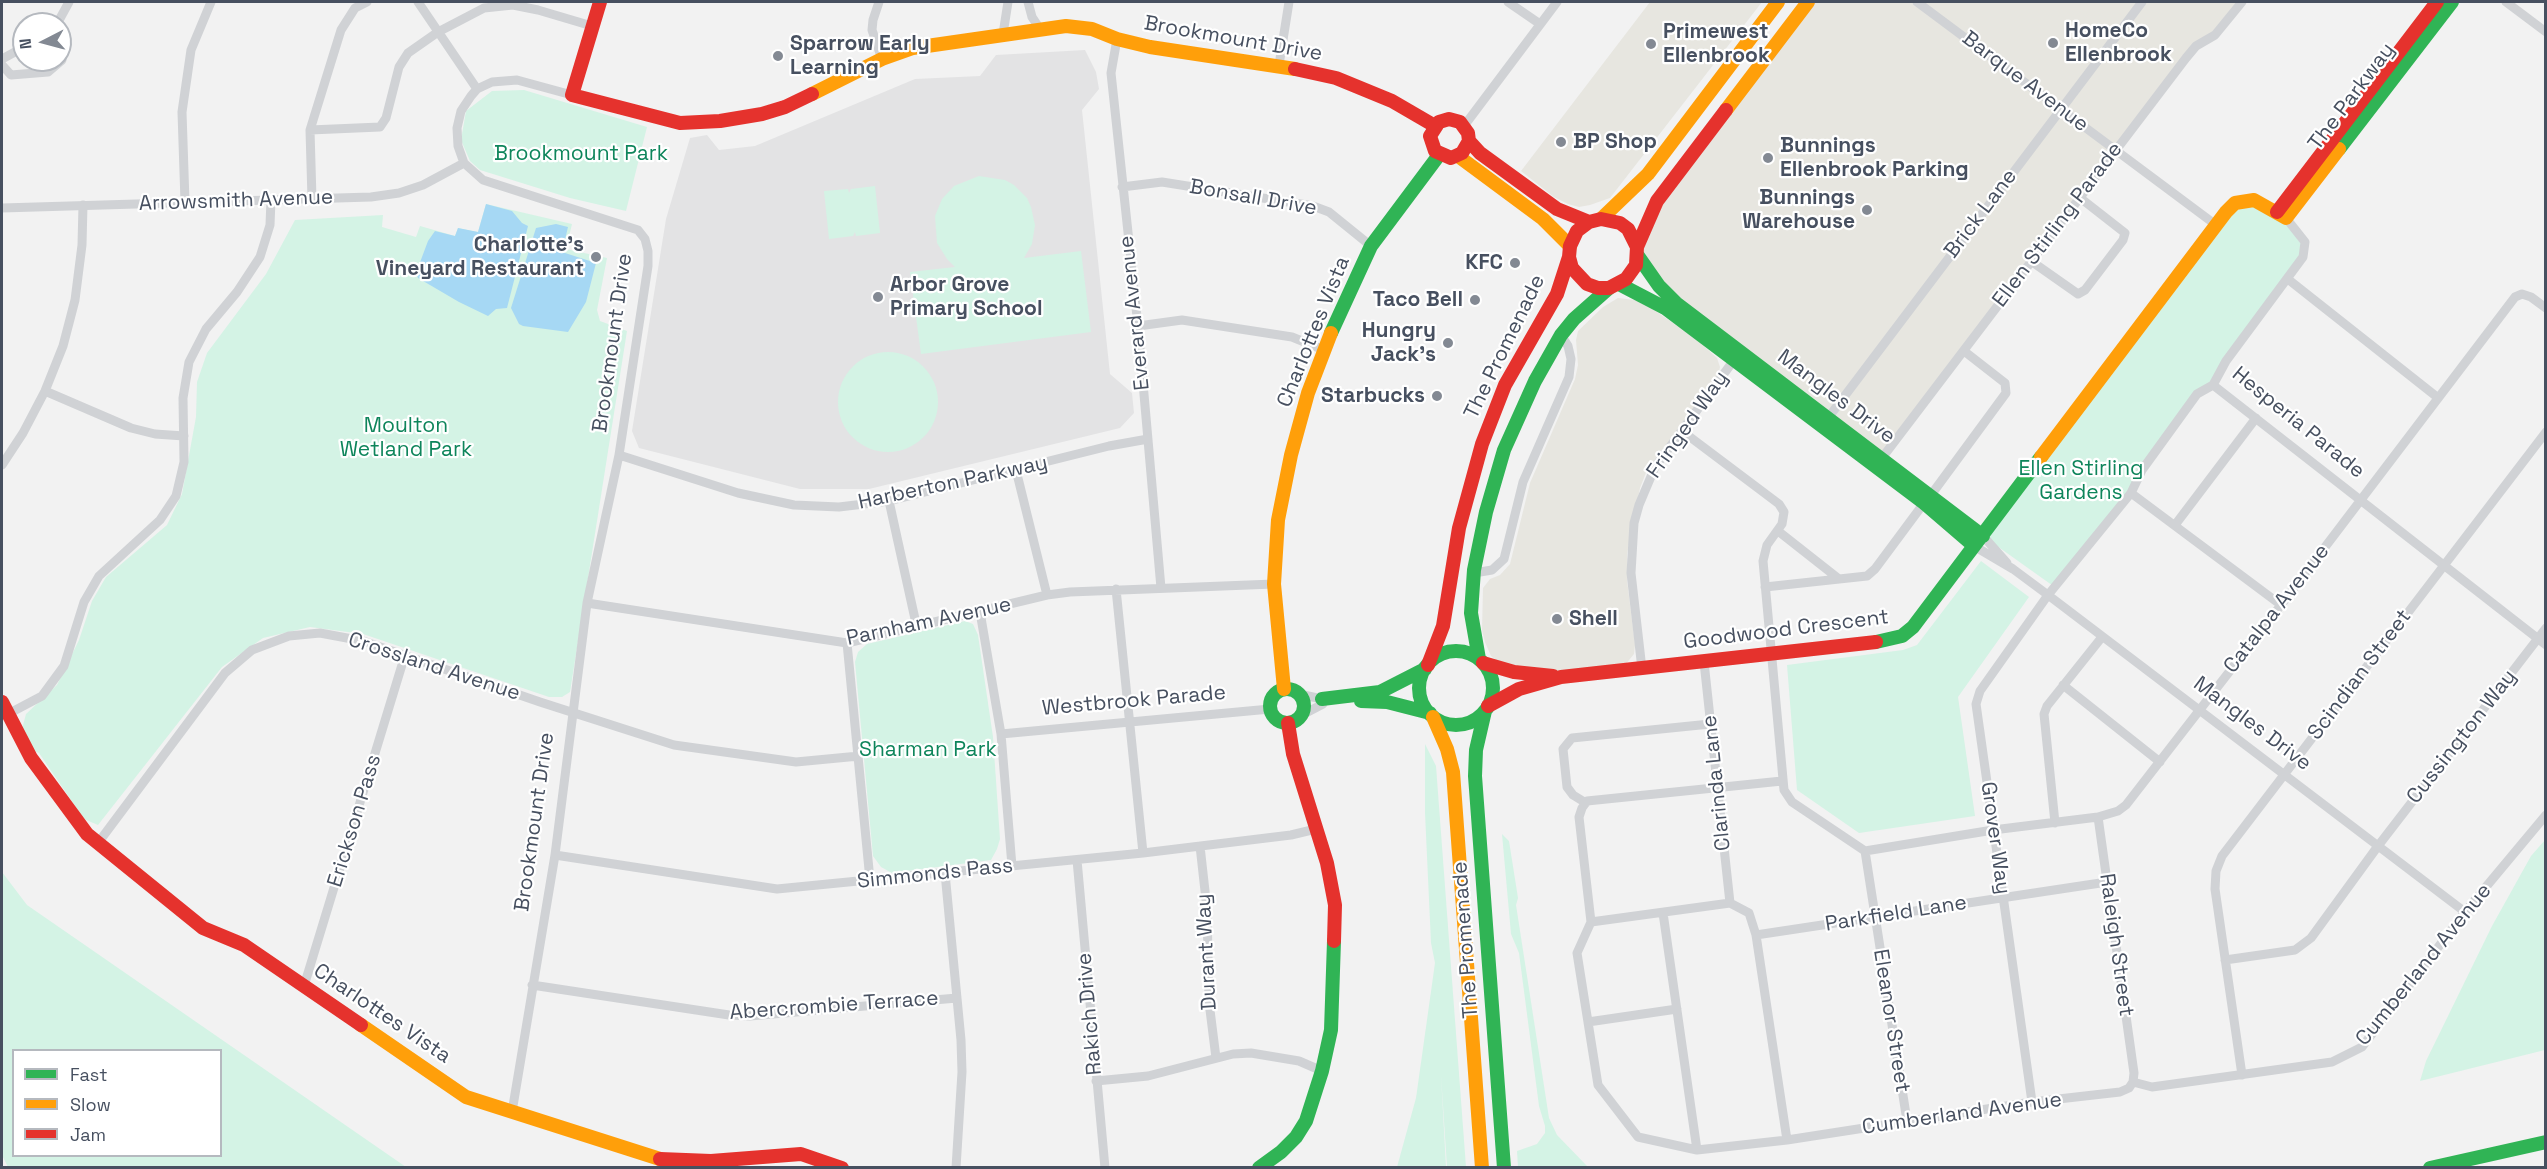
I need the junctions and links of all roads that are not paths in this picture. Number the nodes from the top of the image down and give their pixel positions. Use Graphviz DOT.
graph roads {
  1 [pos="211,2"];
  2 [pos="367,2"];
  3 [pos="418,2"];
  4 [pos="600,2"];
  5 [pos="879,2"];
  6 [pos="1008,2"];
  7 [pos="1028,2"];
  8 [pos="1289,2"];
  9 [pos="1508,2"];
  10 [pos="1557,2"];
  11 [pos="1778,2"];
  12 [pos="1808,2"];
  13 [pos="1919,2"];
  14 [pos="2142,2"];
  15 [pos="2242,2"];
  16 [pos="2437,2"];
  17 [pos="2452,2"];
  18 [pos="2506,2"];
  19 [pos="1540,24"];
  20 [pos="592,26"];
  21 [pos="1040,29"];
  22 [pos="438,32"];
  23 [pos="2546,32"];
  24 [pos="1003,34"];
  25 [pos="1118,39"];
  26 [pos="882,60"];
  27 [pos="2,65"];
  28 [pos="1279,65"];
  29 [pos="48,72"];
  30 [pos="477,89"];
  31 [pos="572,95"];
  32 [pos="2060,109"];
  33 [pos="1435,126"];
  34 [pos="1464,126"];
  35 [pos="310,130"];
  36 [pos="1468,141"];
  37 [pos="2115,150"];
  38 [pos="1439,155"];
  39 [pos="1458,156"];
  40 [pos="464,163"];
  41 [pos="1122,187"];
  42 [pos="2079,197"];
  43 [pos="312,199"];
  44 [pos="271,200"];
  45 [pos="185,202"];
  46 [pos="83,205"];
  47 [pos="2,208"];
  48 [pos="2281,215"];
  49 [pos="1595,220"];
  50 [pos="2216,225"];
  51 [pos="1371,246"];
  52 [pos="1569,251"];
  53 [pos="1637,252"];
  54 [pos="2031,261"];
  55 [pos="2289,280"];
  56 [pos="1614,286"];
  57 [pos="2546,308"];
  58 [pos="1694,316"];
  59 [pos="1677,318"];
  60 [pos="1138,326"];
  61 [pos="1561,335"];
  62 [pos="1324,350"];
  63 [pos="1964,351"];
  64 [pos="1734,360"];
  65 [pos="2213,385"];
  66 [pos="45,391"];
  67 [pos="2437,397"];
  68 [pos="2256,418"];
  69 [pos="1825,422"];
  70 [pos="1682,431"];
  71 [pos="2546,432"];
  72 [pos="184,436"];
  73 [pos="1148,439"];
  74 [pos="619,455"];
  75 [pos="1882,458"];
  76 [pos="2,465"];
  77 [pos="1016,470"];
  78 [pos="2131,493"];
  79 [pos="1928,499"];
  80 [pos="2361,500"];
  81 [pos="889,501"];
  82 [pos="2175,525"];
  83 [pos="1778,531"];
  84 [pos="1979,541"];
  85 [pos="2444,566"];
  86 [pos="1474,573"];
  87 [pos="1839,579"];
  88 [pos="1274,584"];
  89 [pos="1765,587"];
  90 [pos="1161,588"];
  91 [pos="1116,589"];
  92 [pos="2048,595"];
  93 [pos="1047,596"];
  94 [pos="587,603"];
  95 [pos="2281,605"];
  96 [pos="980,612"];
  97 [pos="917,628"];
  98 [pos="2546,628"];
  99 [pos="2102,637"];
  100 [pos="2542,642"];
  101 [pos="847,643"];
  102 [pos="405,655"];
  103 [pos="1772,655"];
  104 [pos="1481,661"];
  105 [pos="1704,662"];
  106 [pos="1426,667"];
  107 [pos="1642,669"];
  108 [pos="1561,677"];
  109 [pos="2063,685"];
  110 [pos="1284,689"];
  111 [pos="1299,694"];
  112 [pos="1322,702"];
  113 [pos="5,708"];
  114 [pos="1270,709"];
  115 [pos="1486,709"];
  116 [pos="2199,710"];
  117 [pos="572,712"];
  118 [pos="1432,715"];
  119 [pos="1294,719"];
  120 [pos="1130,721"];
  121 [pos="1710,724"];
  122 [pos="1001,734"];
  123 [pos="859,756"];
  124 [pos="2160,762"];
  125 [pos="2284,775"];
  126 [pos="1782,781"];
  127 [pos="1717,788"];
  128 [pos="1586,803"];
  129 [pos="2546,815"];
  130 [pos="2098,817"];
  131 [pos="2055,823"];
  132 [pos="1316,829"];
  133 [pos="1994,830"];
  134 [pos="98,843"];
  135 [pos="1200,846"];
  136 [pos="2378,846"];
  137 [pos="1865,851"];
  138 [pos="1143,853"];
  139 [pos="555,855"];
  140 [pos="1077,860"];
  141 [pos="1012,866"];
  142 [pos="945,873"];
  143 [pos="870,880"];
  144 [pos="2107,882"];
  145 [pos="2003,897"];
  146 [pos="1730,903"];
  147 [pos="2465,912"];
  148 [pos="1663,913"];
  149 [pos="1875,917"];
  150 [pos="1591,922"];
  151 [pos="1756,935"];
  152 [pos="2225,960"];
  153 [pos="532,985"];
  154 [pos="304,986"];
  155 [pos="957,998"];
  156 [pos="1677,1009"];
  157 [pos="1588,1022"];
  158 [pos="1216,1058"];
  159 [pos="1322,1071"];
  160 [pos="2242,1075"];
  161 [pos="2134,1077"];
  162 [pos="1096,1081"];
  163 [pos="2032,1102"];
  164 [pos="512,1112"];
  165 [pos="1907,1121"];
  166 [pos="1788,1140"];
  167 [pos="2546,1142"];
  168 [pos="1698,1150"];
  169 [pos="842,1167"];
  170 [pos="956,1167"];
  171 [pos="1105,1167"];
  172 [pos="1258,1167"];
  173 [pos="1482,1167"];
  174 [pos="1504,1167"];
  175 [pos="2430,1167"];
  1 -- 45 [label="street"];
  2 -- 35 [label="street"];
  3 -- 22 [label="street"];
  4 -- 20 [label="street"];
  5 -- 26 [label="street"];
  6 -- 24 [label="street"];
  7 -- 21 [label="street"];
  8 -- 28 [label="street"];
  9 -- 19 [label="street"];
  10 -- 19 [label="street"];
  11 -- 49 [label="street"];
  12 -- 53 [label="street"];
  13 -- 32 [label="street, Barque Avenue"];
  14 -- 32 [label="street, Brick Lane"];
  15 -- 37 [label="street, Ellen Stirling Parade"];
  16 -- 48 [label="street, The Parkway"];
  17 -- 48 [label="street, The Parkway"];
  18 -- 23 [label="street"];
  19 -- 34 [label="street"];
  20 -- 22 [label="street"];
  20 -- 31 [label="street"];
  21 -- 24 [label="street, Brookmount Drive"];
  21 -- 25 [label="street, Brookmount Drive"];
  22 -- 30 [label="street"];
  22 -- 35 [label="street"];
  24 -- 26 [label="street, Brookmount Drive"];
  25 -- 28 [label="street, Brookmount Drive"];
  25 -- 41 [label="street, Everard Avenue"];
  26 -- 31 [label="street, Brookmount Drive"];
  27 -- 29 [label="street"];
  28 -- 33 [label="street, Brookmount Drive"];
  30 -- 31 [label="street, Brookmount Drive"];
  30 -- 40 [label="street"];
  32 -- 37 [label="street, Barque Avenue"];
  32 -- 69 [label="street, Brick Lane"];
  33 -- 34 [label="street"];
  33 -- 38 [label="street"];
  34 -- 36 [label="street"];
  35 -- 43 [label="street"];
  36 -- 39 [label="street"];
  36 -- 49 [label="street"];
  37 -- 42 [label="street, Ellen Stirling Parade"];
  37 -- 50 [label="street, Barque Avenue"];
  38 -- 39 [label="street"];
  38 -- 51 [label="street, Charlottes Vista"];
  39 -- 52 [label="street"];
  40 -- 43 [label="street, Arrowsmith Avenue"];
  40 -- 74 [label="street, Brookmount Drive"];
  41 -- 51 [label="street, Bonsall Drive"];
  41 -- 60 [label="street, Everard Avenue"];
  42 -- 54 [label="street, Ellen Stirling Parade"];
  42 -- 54 [label="street"];
  43 -- 44 [label="street, Arrowsmith Avenue"];
  44 -- 45 [label="street, Arrowsmith Avenue"];
  44 -- 72 [label="street"];
  45 -- 46 [label="street, Arrowsmith Avenue"];
  46 -- 47 [label="street, Arrowsmith Avenue"];
  46 -- 66 [label="street"];
  48 -- 50 [label="street"];
  48 -- 55 [label="street, Hesperia Parade"];
  49 -- 52 [label="street"];
  49 -- 53 [label="street"];
  50 -- 84 [label="street"];
  51 -- 62 [label="street, Charlottes Vista"];
  52 -- 56 [label="street"];
  52 -- 106 [label="street, The Promenade"];
  53 -- 56 [label="street"];
  53 -- 58 [label="street, Mangles Drive"];
  54 -- 63 [label="street, Ellen Stirling Parade"];
  55 -- 65 [label="street, Hesperia Parade"];
  55 -- 67 [label="street"];
  56 -- 59 [label="street, Mangles Drive"];
  56 -- 61 [label="street, The Promenade"];
  57 -- 67 [label="street, Catalpa Avenue"];
  58 -- 59 [label="street"];
  58 -- 69 [label="street, Mangles Drive"];
  59 -- 64 [label="street, Mangles Drive"];
  60 -- 62 [label="street"];
  60 -- 73 [label="street, Everard Avenue"];
  61 -- 86 [label="street, The Promenade"];
  61 -- 86 [label="street"];
  62 -- 88 [label="street, Charlottes Vista"];
  63 -- 75 [label="street, Ellen Stirling Parade"];
  63 -- 79 [label="street"];
  64 -- 69 [label="street, Mangles Drive"];
  64 -- 70 [label="street, Fringed Way"];
  65 -- 68 [label="street, Hesperia Parade"];
  65 -- 78 [label="street, Grover Way"];
  66 -- 72 [label="street"];
  66 -- 76 [label="street"];
  67 -- 80 [label="street, Catalpa Avenue"];
  68 -- 80 [label="street, Hesperia Parade"];
  68 -- 82 [label="street"];
  69 -- 75 [label="street, Mangles Drive"];
  69 -- 79 [label="street, Mangles Drive"];
  70 -- 83 [label="street"];
  70 -- 107 [label="street, Fringed Way"];
  71 -- 85 [label="street, Scindian Street"];
  72 -- 113 [label="street"];
  73 -- 77 [label="street, Harberton Parkway"];
  73 -- 90 [label="street, Everard Avenue"];
  74 -- 81 [label="street, Harberton Parkway"];
  74 -- 94 [label="street, Brookmount Drive"];
  75 -- 79 [label="street, Mangles Drive"];
  77 -- 81 [label="street, Harberton Parkway"];
  77 -- 93 [label="street"];
  78 -- 82 [label="street"];
  78 -- 92 [label="street, Grover Way"];
  79 -- 84 [label="street, Mangles Drive"];
  79 -- 87 [label="street"];
  80 -- 85 [label="street, Hesperia Parade"];
  80 -- 95 [label="street, Catalpa Avenue"];
  81 -- 97 [label="street"];
  82 -- 95 [label="street"];
  83 -- 87 [label="street"];
  83 -- 89 [label="street"];
  84 -- 92 [label="street, Mangles Drive"];
  84 -- 103 [label="street, Goodwood Crescent"];
  85 -- 100 [label="street, Hesperia Parade"];
  85 -- 125 [label="street, Scindian Street"];
  86 -- 104 [label="street, The Promenade"];
  87 -- 89 [label="street"];
  88 -- 90 [label="street, Parnham Avenue"];
  88 -- 110 [label="street, Charlottes Vista"];
  89 -- 103 [label="street"];
  90 -- 91 [label="street, Parnham Avenue"];
  91 -- 93 [label="street, Parnham Avenue"];
  91 -- 120 [label="street"];
  92 -- 99 [label="street, Mangles Drive"];
  92 -- 133 [label="street, Grover Way"];
  93 -- 96 [label="street, Parnham Avenue"];
  94 -- 101 [label="street, Parnham Avenue"];
  94 -- 117 [label="street, Brookmount Drive"];
  95 -- 116 [label="street, Catalpa Avenue"];
  96 -- 97 [label="street, Parnham Avenue"];
  96 -- 122 [label="street"];
  97 -- 101 [label="street, Parnham Avenue"];
  98 -- 100 [label="street, Cussington Way"];
  99 -- 109 [label="street"];
  99 -- 116 [label="street, Mangles Drive"];
  100 -- 136 [label="street, Cussington Way"];
  101 -- 123 [label="street"];
  102 -- 117 [label="street, Crossland Avenue"];
  102 -- 134 [label="street, Crossland Avenue"];
  102 -- 154 [label="street, Erickson Pass"];
  103 -- 105 [label="street, Goodwood Crescent"];
  103 -- 126 [label="street"];
  104 -- 106 [label="street"];
  104 -- 108 [label="street, Goodwood Crescent"];
  104 -- 115 [label="street"];
  105 -- 107 [label="street, Goodwood Crescent"];
  105 -- 121 [label="street, Clarinda Lane"];
  106 -- 112 [label="street"];
  106 -- 118 [label="street"];
  107 -- 108 [label="street, Goodwood Crescent"];
  108 -- 115 [label="street, Goodwood Crescent"];
  109 -- 124 [label="street"];
  109 -- 131 [label="street"];
  110 -- 111 [label="street"];
  110 -- 114 [label="street"];
  111 -- 112 [label="street"];
  111 -- 119 [label="street"];
  112 -- 118 [label="street"];
  112 -- 119 [label="street"];
  113 -- 134 [label="street, Charlottes Vista"];
  114 -- 119 [label="street"];
  114 -- 120 [label="street, Westbrook Parade"];
  115 -- 118 [label="street"];
  115 -- 174 [label="street, The Promenade"];
  116 -- 124 [label="street, Catalpa Avenue"];
  116 -- 125 [label="street, Mangles Drive"];
  117 -- 123 [label="street, Crossland Avenue"];
  117 -- 139 [label="street, Brookmount Drive"];
  118 -- 173 [label="street, The Promenade"];
  119 -- 132 [label="street"];
  120 -- 122 [label="street, Westbrook Parade"];
  120 -- 138 [label="street"];
  121 -- 127 [label="street, Clarinda Lane"];
  121 -- 128 [label="street"];
  122 -- 141 [label="street"];
  123 -- 143 [label="street"];
  124 -- 130 [label="street, Catalpa Avenue"];
  125 -- 136 [label="street, Mangles Drive"];
  125 -- 152 [label="street, Scindian Street"];
  126 -- 127 [label="street"];
  126 -- 137 [label="street"];
  127 -- 128 [label="street"];
  127 -- 146 [label="street, Clarinda Lane"];
  128 -- 150 [label="street"];
  129 -- 147 [label="street, Cumberland Avenue"];
  130 -- 131 [label="street, Catalpa Avenue"];
  130 -- 144 [label="street, Raleigh Street"];
  131 -- 133 [label="street, Catalpa Avenue"];
  132 -- 135 [label="street, Simmonds Pass"];
  132 -- 159 [label="street"];
  133 -- 137 [label="street, Catalpa Avenue"];
  133 -- 145 [label="street, Grover Way"];
  134 -- 154 [label="street, Charlottes Vista"];
  135 -- 138 [label="street, Simmonds Pass"];
  135 -- 158 [label="street, Durant Way"];
  136 -- 147 [label="street, Mangles Drive"];
  136 -- 152 [label="street, Cussington Way"];
  137 -- 149 [label="street, Eleanor Street"];
  138 -- 140 [label="street, Simmonds Pass"];
  139 -- 143 [label="street, Simmonds Pass"];
  139 -- 153 [label="street, Brookmount Drive"];
  140 -- 141 [label="street, Simmonds Pass"];
  140 -- 162 [label="street, Rakich Drive"];
  141 -- 142 [label="street, Simmonds Pass"];
  142 -- 143 [label="street, Simmonds Pass"];
  142 -- 155 [label="street"];
  144 -- 145 [label="street, Parkfield Lane"];
  144 -- 161 [label="street, Raleigh Street"];
  145 -- 149 [label="street, Parkfield Lane"];
  145 -- 163 [label="street, Grover Way"];
  146 -- 148 [label="street"];
  146 -- 151 [label="street"];
  147 -- 160 [label="street, Cumberland Avenue"];
  148 -- 150 [label="street"];
  148 -- 156 [label="street"];
  149 -- 151 [label="street, Parkfield Lane"];
  149 -- 165 [label="street, Eleanor Street"];
  150 -- 157 [label="street, Cumberland Avenue"];
  151 -- 166 [label="street"];
  152 -- 160 [label="street, Scindian Street"];
  153 -- 155 [label="street, Abercrombie Terrace"];
  153 -- 164 [label="street, Brookmount Drive"];
  154 -- 164 [label="street, Charlottes Vista"];
  155 -- 170 [label="street"];
  156 -- 157 [label="street"];
  156 -- 168 [label="street"];
  157 -- 168 [label="street, Cumberland Avenue"];
  158 -- 159 [label="street"];
  158 -- 162 [label="street"];
  159 -- 172 [label="street"];
  160 -- 161 [label="street, Cumberland Avenue"];
  161 -- 163 [label="street, Cumberland Avenue"];
  162 -- 171 [label="street, Rakich Drive"];
  163 -- 165 [label="street, Cumberland Avenue"];
  164 -- 169 [label="street, Charlottes Vista"];
  165 -- 166 [label="street, Cumberland Avenue"];
  166 -- 168 [label="street, Cumberland Avenue"];
  167 -- 175 [label="street"];
}
